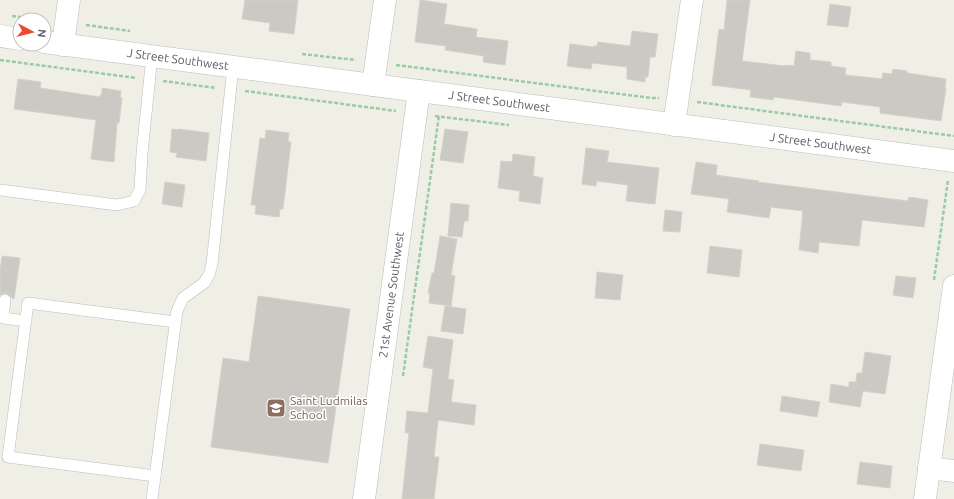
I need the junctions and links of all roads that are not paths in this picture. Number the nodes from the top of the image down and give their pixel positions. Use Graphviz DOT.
graph roads {
  1 [pos="69,0"];
  2 [pos="385,0"];
  3 [pos="692,0"];
  4 [pos="0,36"];
  5 [pos="12,38"];
  6 [pos="53,44"];
  7 [pos="152,56"];
  8 [pos="233,67"];
  9 [pos="373,85"];
  10 [pos="419,91"];
  11 [pos="674,125"];
  12 [pos="954,161"];
  13 [pos="0,190"];
  14 [pos="954,286"];
  15 [pos="5,300"];
  16 [pos="952,311"];
  17 [pos="26,321"];
  18 [pos="175,322"];
  19 [pos="929,468"];
  20 [pos="954,471"];
  21 [pos="155,476"];
  22 [pos="152,499"];
  23 [pos="364,499"];
  24 [pos="925,499"];
  1 -- 6 [label="street"];
  2 -- 9 [label="street"];
  3 -- 11 [label="street"];
  4 -- 5 [label="street"];
  6 -- 7 [label="street, J Street Southwest"];
  7 -- 8 [label="street, J Street Southwest"];
  7 -- 13 [label="lane"];
  8 -- 9 [label="street, J Street Southwest"];
  8 -- 18 [label="lane"];
  9 -- 10 [label="street, J Street Southwest"];
  10 -- 11 [label="street, J Street Southwest"];
  10 -- 23 [label="street, 21st Avenue Southwest"];
  11 -- 12 [label="street, J Street Southwest"];
  14 -- 16 [label="street"];
  15 -- 17 [label="lane"];
  16 -- 19 [label="street"];
  17 -- 18 [label="lane"];
  17 -- 21 [label="lane"];
  18 -- 21 [label="lane"];
  19 -- 20 [label="street"];
  19 -- 24 [label="street"];
  21 -- 22 [label="lane"];
}
